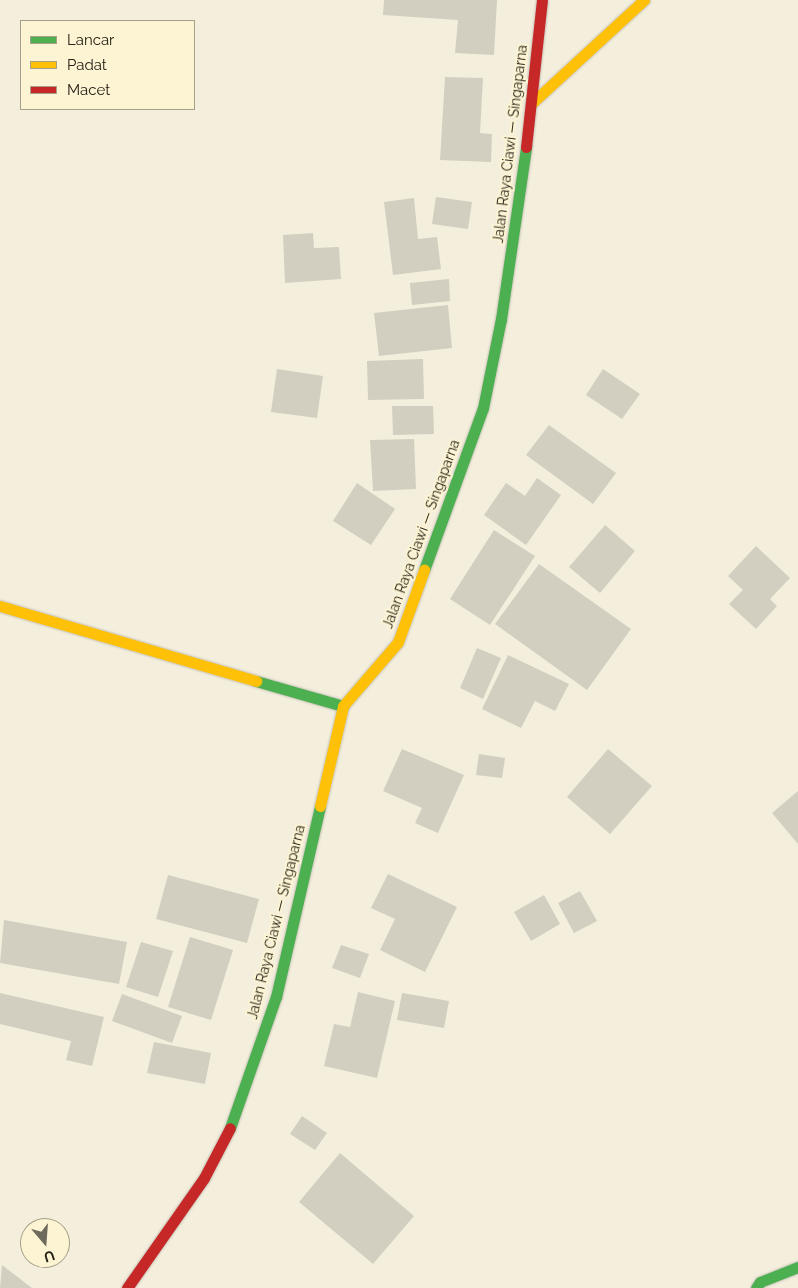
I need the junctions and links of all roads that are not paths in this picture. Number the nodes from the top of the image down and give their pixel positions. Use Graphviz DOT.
graph roads {
  1 [pos="542,0"];
  2 [pos="644,0"];
  3 [pos="533,102"];
  4 [pos="0,606"];
  5 [pos="343,706"];
  6 [pos="798,1267"];
  7 [pos="127,1288"];
  8 [pos="756,1288"];
  1 -- 3 [label="main road, Jalan Raya Ciawi — Singaparna"];
  2 -- 3 [label="main road"];
  3 -- 5 [label="main road, Jalan Raya Ciawi — Singaparna"];
  4 -- 5 [label="main road"];
  5 -- 7 [label="main road, Jalan Raya Ciawi — Singaparna"];
  6 -- 8 [label="main road"];
}
